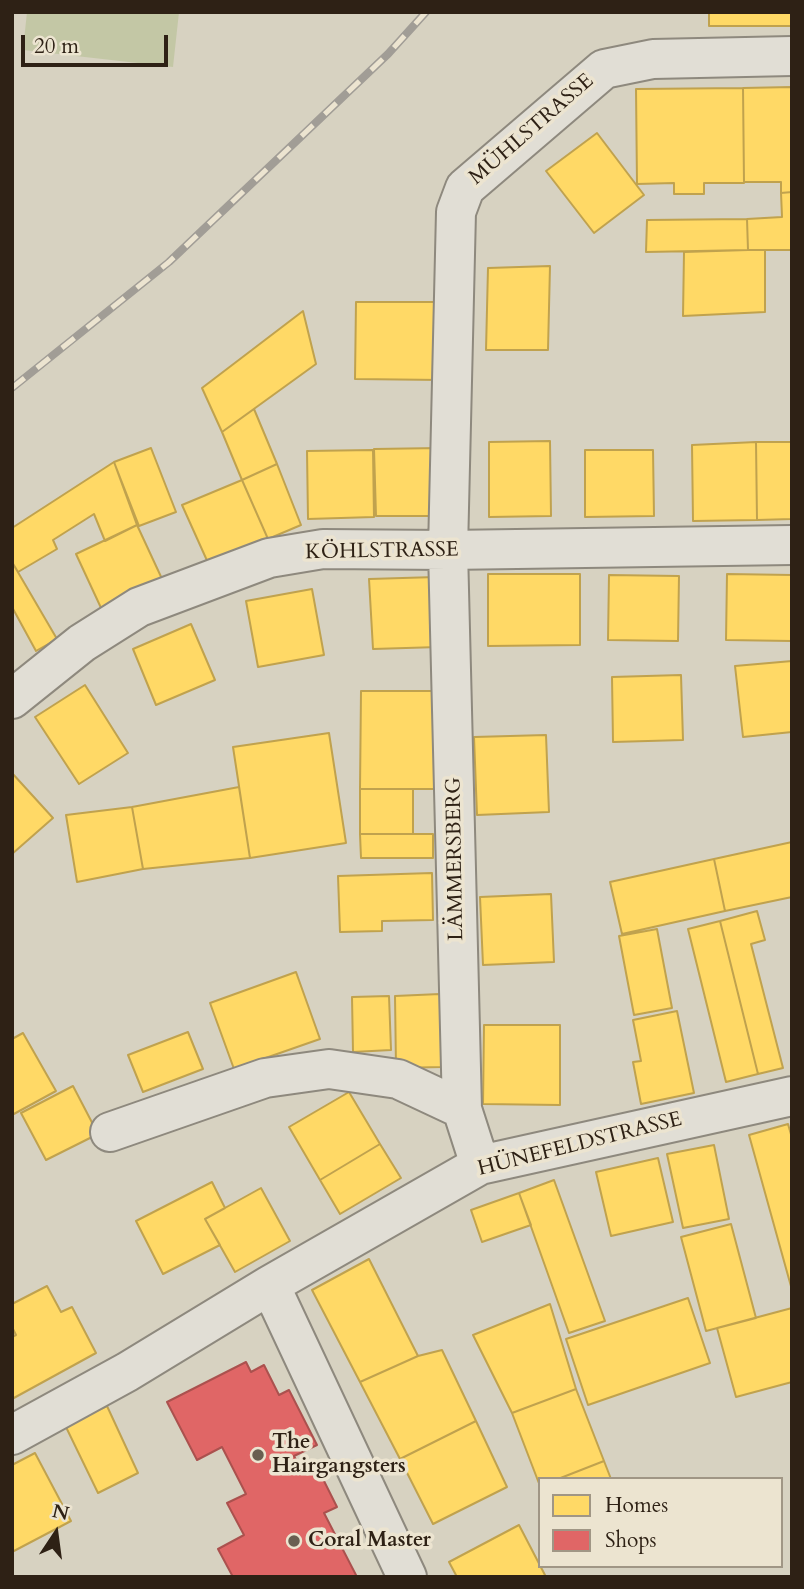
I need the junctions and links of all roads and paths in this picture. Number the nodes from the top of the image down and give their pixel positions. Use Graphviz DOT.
graph roads {
  1 [pos="792,56"];
  2 [pos="792,545"];
  3 [pos="449,550"];
  4 [pos="12,699"];
  5 [pos="792,1096"];
  6 [pos="462,1110"];
  7 [pos="110,1132"];
  8 [pos="480,1165"];
  9 [pos="270,1285"];
  10 [pos="12,1435"];
  11 [pos="407,1577"];
  1 -- 3 [label="street, MÜHLSTRASSE"];
  2 -- 3 [label="street, KÖHLSTRASSE"];
  3 -- 4 [label="street, KÖHLSTRASSE"];
  3 -- 6 [label="street, LÄMMERSBERG"];
  5 -- 8 [label="street, HÜNEFELDSTRASSE"];
  6 -- 7 [label="street"];
  6 -- 8 [label="street, LÄMMERSBERG"];
  8 -- 9 [label="street, HÜNEFELDSTRASSE"];
  9 -- 10 [label="street, HÜNEFELDSTRASSE"];
  9 -- 11 [label="street"];
}
